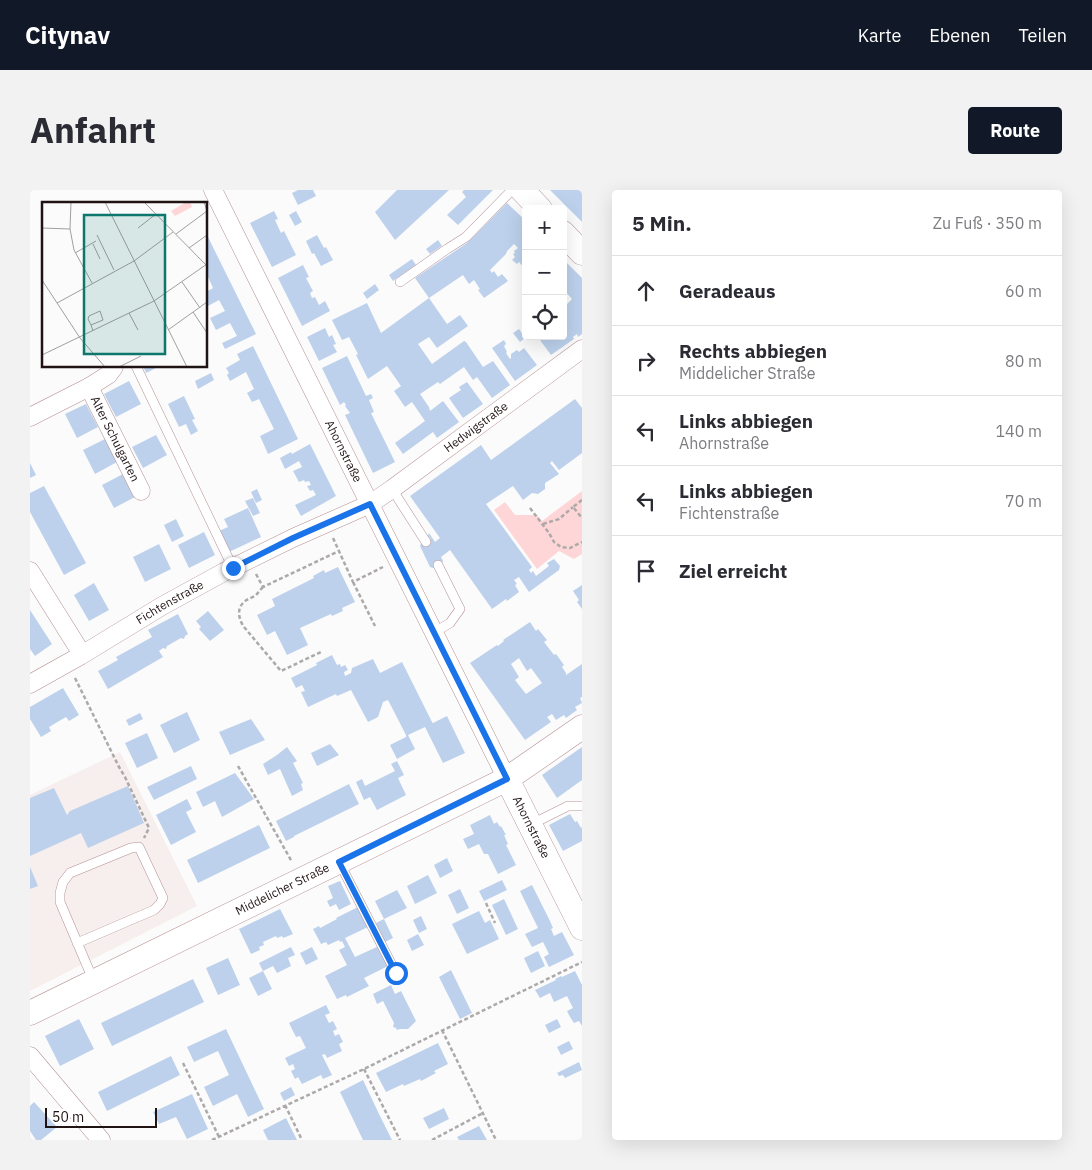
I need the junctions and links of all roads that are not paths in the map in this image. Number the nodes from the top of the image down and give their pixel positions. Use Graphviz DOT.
graph roads {
  1 [pos="213,190"];
  2 [pos="512,190"];
  3 [pos="522,190"];
  4 [pos="536,205"];
  5 [pos="567,237"];
  6 [pos="582,252"];
  7 [pos="400,282"];
  8 [pos="582,349"];
  9 [pos="113,368"];
  10 [pos="137,368"];
  11 [pos="89,387"];
  12 [pos="30,417"];
  13 [pos="392,489"];
  14 [pos="141,491"];
  15 [pos="370,504"];
  16 [pos="426,542"];
  17 [pos="438,565"];
  18 [pos="233,568"];
  19 [pos="30,571"];
  20 [pos="433,632"];
  21 [pos="75,659"];
  22 [pos="30,684"];
  23 [pos="582,727"];
  24 [pos="507,779"];
  25 [pos="582,806"];
  26 [pos="530,826"];
  27 [pos="339,862"];
  28 [pos="582,928"];
  29 [pos="77,943"];
  30 [pos="396,973"];
  31 [pos="94,982"];
  32 [pos="30,1013"];
  33 [pos="30,1056"];
  34 [pos="101,1140"];
  1 -- 15 [label="street, Ahornstraße"];
  2 -- 7 [label="lane"];
  3 -- 4 [label="street"];
  5 -- 6 [label="street"];
  8 -- 13 [label="street, Hedwigstraße"];
  9 -- 11 [label="street, Alter Schulgarten"];
  10 -- 18 [label="lane"];
  11 -- 12 [label="street, Alter Schulgarten"];
  11 -- 14 [label="street, Alter Schulgarten"];
  13 -- 15 [label="street, Hedwigstraße"];
  13 -- 16 [label="lane"];
  15 -- 18 [label="street, Fichtenstraße"];
  15 -- 20 [label="street, Ahornstraße"];
  17 -- 20 [label="lane"];
  18 -- 21 [label="street, Fichtenstraße"];
  19 -- 21 [label="street"];
  20 -- 24 [label="street, Ahornstraße"];
  21 -- 22 [label="street, Fichtenstraße"];
  23 -- 24 [label="street, Middelicher Straße"];
  24 -- 26 [label="street, Ahornstraße"];
  24 -- 27 [label="street, Middelicher Straße"];
  25 -- 26 [label="lane"];
  26 -- 28 [label="street, Ahornstraße"];
  27 -- 30 [label="lane"];
  27 -- 31 [label="street, Middelicher Straße"];
  29 -- 29 [label="lane"];
  29 -- 31 [label="lane"];
  31 -- 32 [label="street, Middelicher Straße"];
  33 -- 34 [label="street"];
}
